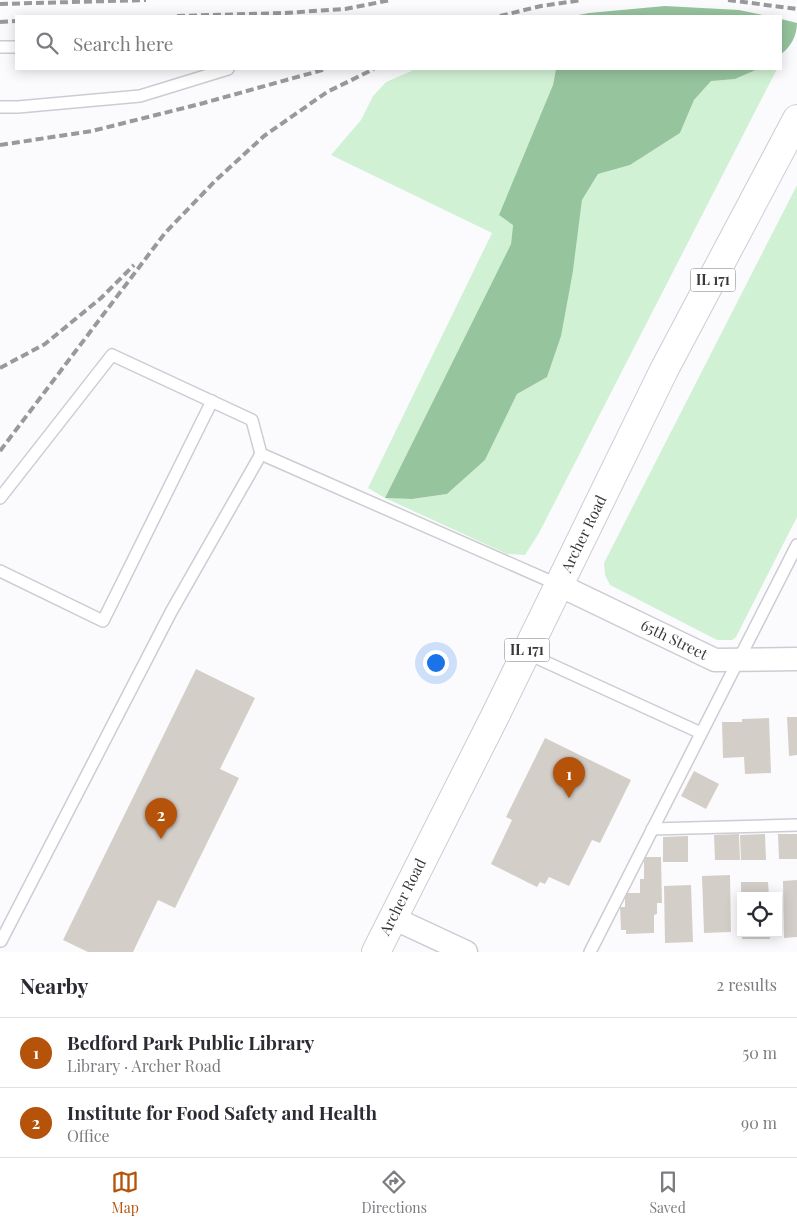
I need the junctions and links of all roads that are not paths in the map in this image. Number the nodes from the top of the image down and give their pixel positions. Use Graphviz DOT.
graph roads {
  1 [pos="15,46"];
  2 [pos="0,47"];
  3 [pos="225,70"];
  4 [pos="0,107"];
  5 [pos="797,119"];
  6 [pos="212,401"];
  7 [pos="261,454"];
  8 [pos="0,498"];
  9 [pos="797,545"];
  10 [pos="0,571"];
  11 [pos="559,585"];
  12 [pos="526,653"];
  13 [pos="797,659"];
  14 [pos="737,660"];
  15 [pos="701,733"];
  16 [pos="797,824"];
  17 [pos="652,829"];
  18 [pos="392,918"];
  19 [pos="0,940"];
  20 [pos="376,952"];
  21 [pos="466,952"];
  22 [pos="590,952"];
  1 -- 2 [label="lane"];
  3 -- 4 [label="lane"];
  5 -- 11 [label="main road, Archer Road / IL 171"];
  6 -- 7 [label="lane"];
  6 -- 8 [label="lane"];
  6 -- 10 [label="lane"];
  7 -- 11 [label="lane"];
  7 -- 19 [label="lane"];
  9 -- 14 [label="lane"];
  11 -- 12 [label="main road, Archer Road / IL 171"];
  11 -- 14 [label="street, 65th Street"];
  12 -- 15 [label="lane"];
  12 -- 18 [label="main road, Archer Road / IL 171"];
  13 -- 14 [label="street, 65th Street"];
  14 -- 15 [label="lane"];
  15 -- 17 [label="lane"];
  16 -- 17 [label="lane"];
  17 -- 22 [label="lane"];
  18 -- 20 [label="main road, Archer Road / IL 171"];
  18 -- 21 [label="street"];
}
